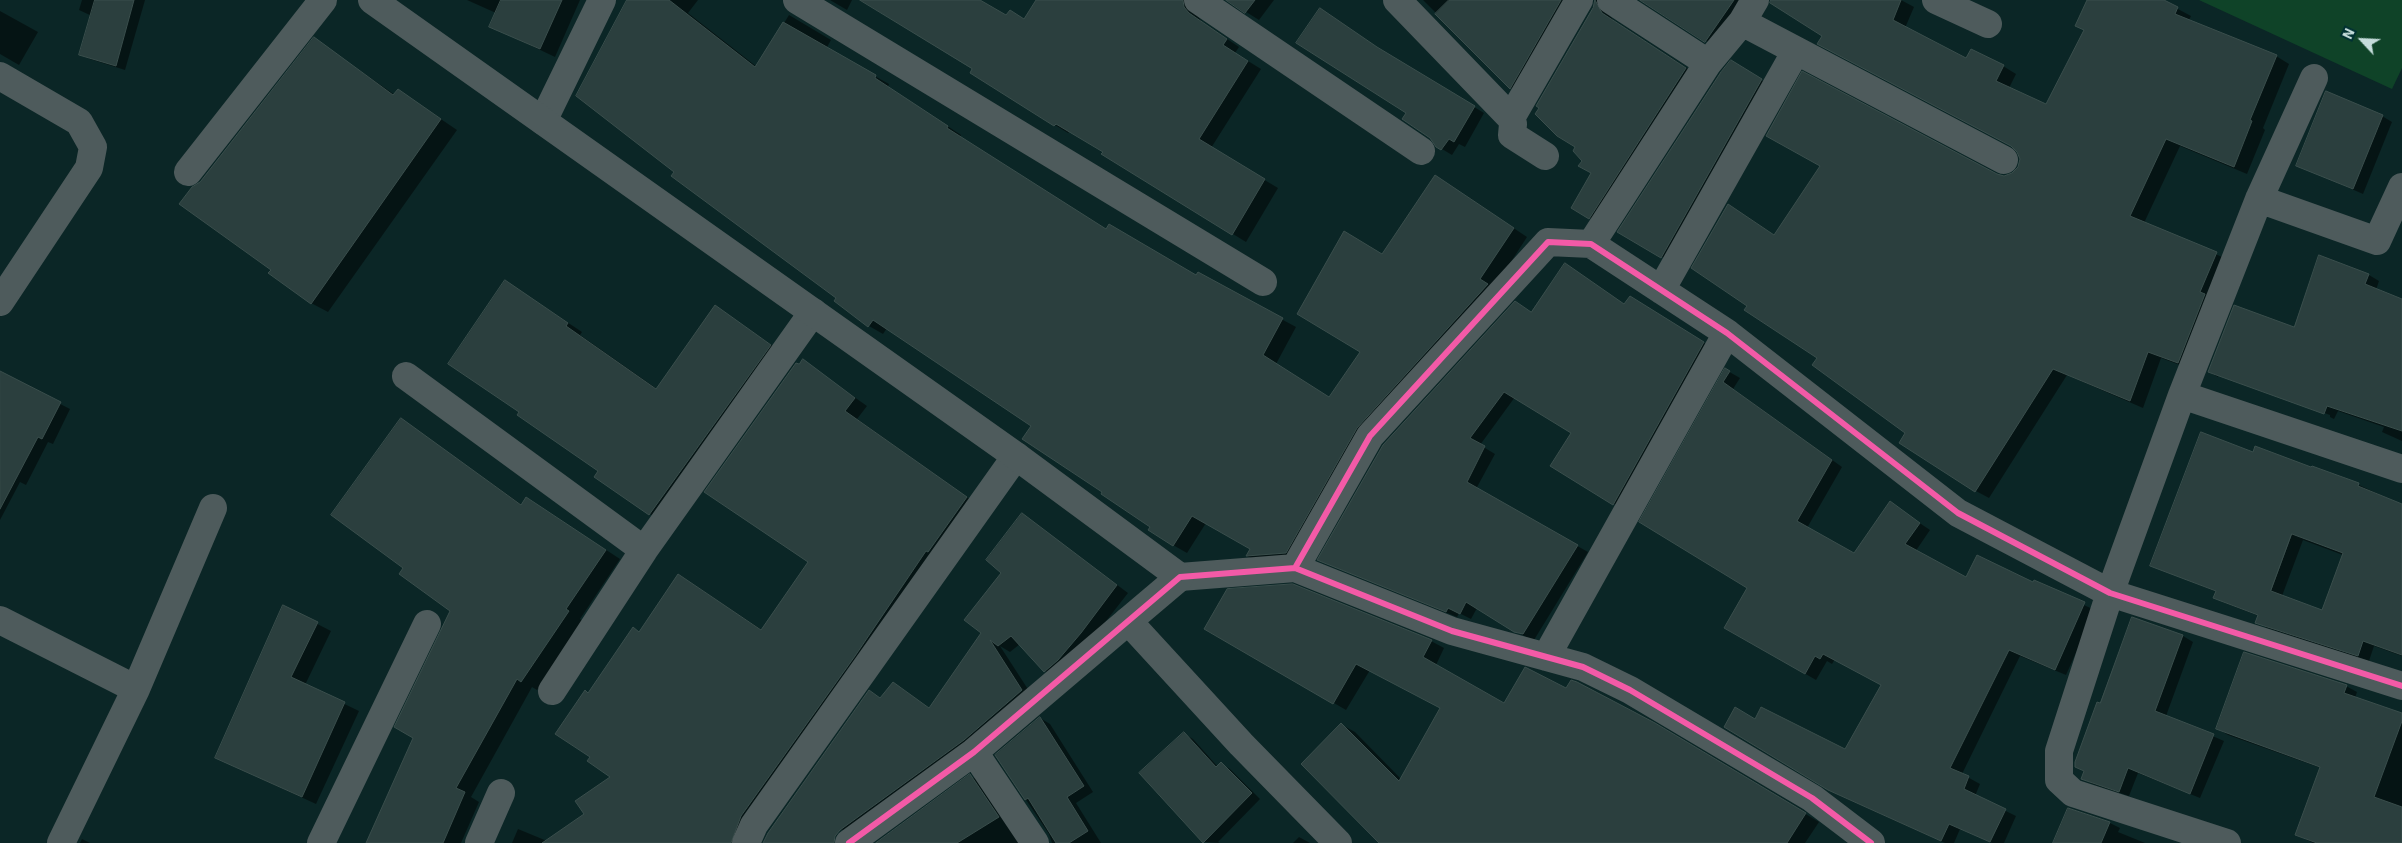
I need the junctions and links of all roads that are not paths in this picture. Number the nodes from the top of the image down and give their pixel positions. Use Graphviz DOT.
graph roads {
  1 [pos="323,0"];
  2 [pos="372,0"];
  3 [pos="602,0"];
  4 [pos="798,0"];
  5 [pos="1198,0"];
  6 [pos="1396,0"];
  7 [pos="1579,0"];
  8 [pos="1611,0"];
  9 [pos="1936,0"];
  10 [pos="1748,11"];
  11 [pos="1988,24"];
  12 [pos="1796,51"];
  13 [pos="1708,63"];
  14 [pos="0,76"];
  15 [pos="2314,78"];
  16 [pos="1511,118"];
  17 [pos="543,120"];
  18 [pos="1421,151"];
  19 [pos="1545,156"];
  20 [pos="2004,160"];
  21 [pos="188,172"];
  22 [pos="2402,188"];
  23 [pos="2259,199"];
  24 [pos="1591,244"];
  25 [pos="1263,282"];
  26 [pos="1661,290"];
  27 [pos="0,302"];
  28 [pos="813,312"];
  29 [pos="1726,333"];
  30 [pos="406,376"];
  31 [pos="2182,395"];
  32 [pos="1016,456"];
  33 [pos="2402,469"];
  34 [pos="213,508"];
  35 [pos="644,550"];
  36 [pos="1295,568"];
  37 [pos="1180,577"];
  38 [pos="2110,593"];
  39 [pos="0,620"];
  40 [pos="1128,621"];
  41 [pos="427,624"];
  42 [pos="1546,657"];
  43 [pos="2402,686"];
  44 [pos="136,690"];
  45 [pos="552,691"];
  46 [pos="974,752"];
  47 [pos="501,793"];
  48 [pos="2194,838"];
  49 [pos="61,843"];
  50 [pos="321,843"];
  51 [pos="479,843"];
  52 [pos="746,843"];
  53 [pos="849,843"];
  54 [pos="1035,843"];
  55 [pos="1338,843"];
  56 [pos="1871,843"];
  57 [pos="2226,843"];
  1 -- 21 [label="street"];
  2 -- 17 [label="street"];
  3 -- 17 [label="street"];
  4 -- 25 [label="street"];
  5 -- 18 [label="street"];
  6 -- 16 [label="street"];
  7 -- 16 [label="street"];
  8 -- 13 [label="street"];
  9 -- 11 [label="street"];
  10 -- 12 [label="street"];
  10 -- 13 [label="street"];
  12 -- 20 [label="street"];
  12 -- 26 [label="street"];
  13 -- 24 [label="street"];
  14 -- 27 [label="street"];
  15 -- 23 [label="street"];
  16 -- 19 [label="street"];
  17 -- 28 [label="street"];
  22 -- 23 [label="street"];
  23 -- 31 [label="street"];
  24 -- 26 [label="street"];
  24 -- 36 [label="street"];
  26 -- 29 [label="street"];
  28 -- 32 [label="street"];
  28 -- 35 [label="street"];
  29 -- 38 [label="street"];
  29 -- 42 [label="street"];
  30 -- 35 [label="street"];
  31 -- 33 [label="street"];
  31 -- 38 [label="street"];
  32 -- 37 [label="street"];
  32 -- 52 [label="street"];
  34 -- 44 [label="street"];
  35 -- 45 [label="street"];
  36 -- 37 [label="street"];
  36 -- 42 [label="street"];
  37 -- 40 [label="street"];
  38 -- 43 [label="street"];
  38 -- 48 [label="street"];
  39 -- 44 [label="street"];
  40 -- 46 [label="street"];
  40 -- 55 [label="street"];
  41 -- 50 [label="street"];
  42 -- 56 [label="street"];
  44 -- 49 [label="street"];
  46 -- 53 [label="street"];
  46 -- 54 [label="street"];
  47 -- 51 [label="street"];
  48 -- 57 [label="street"];
}
